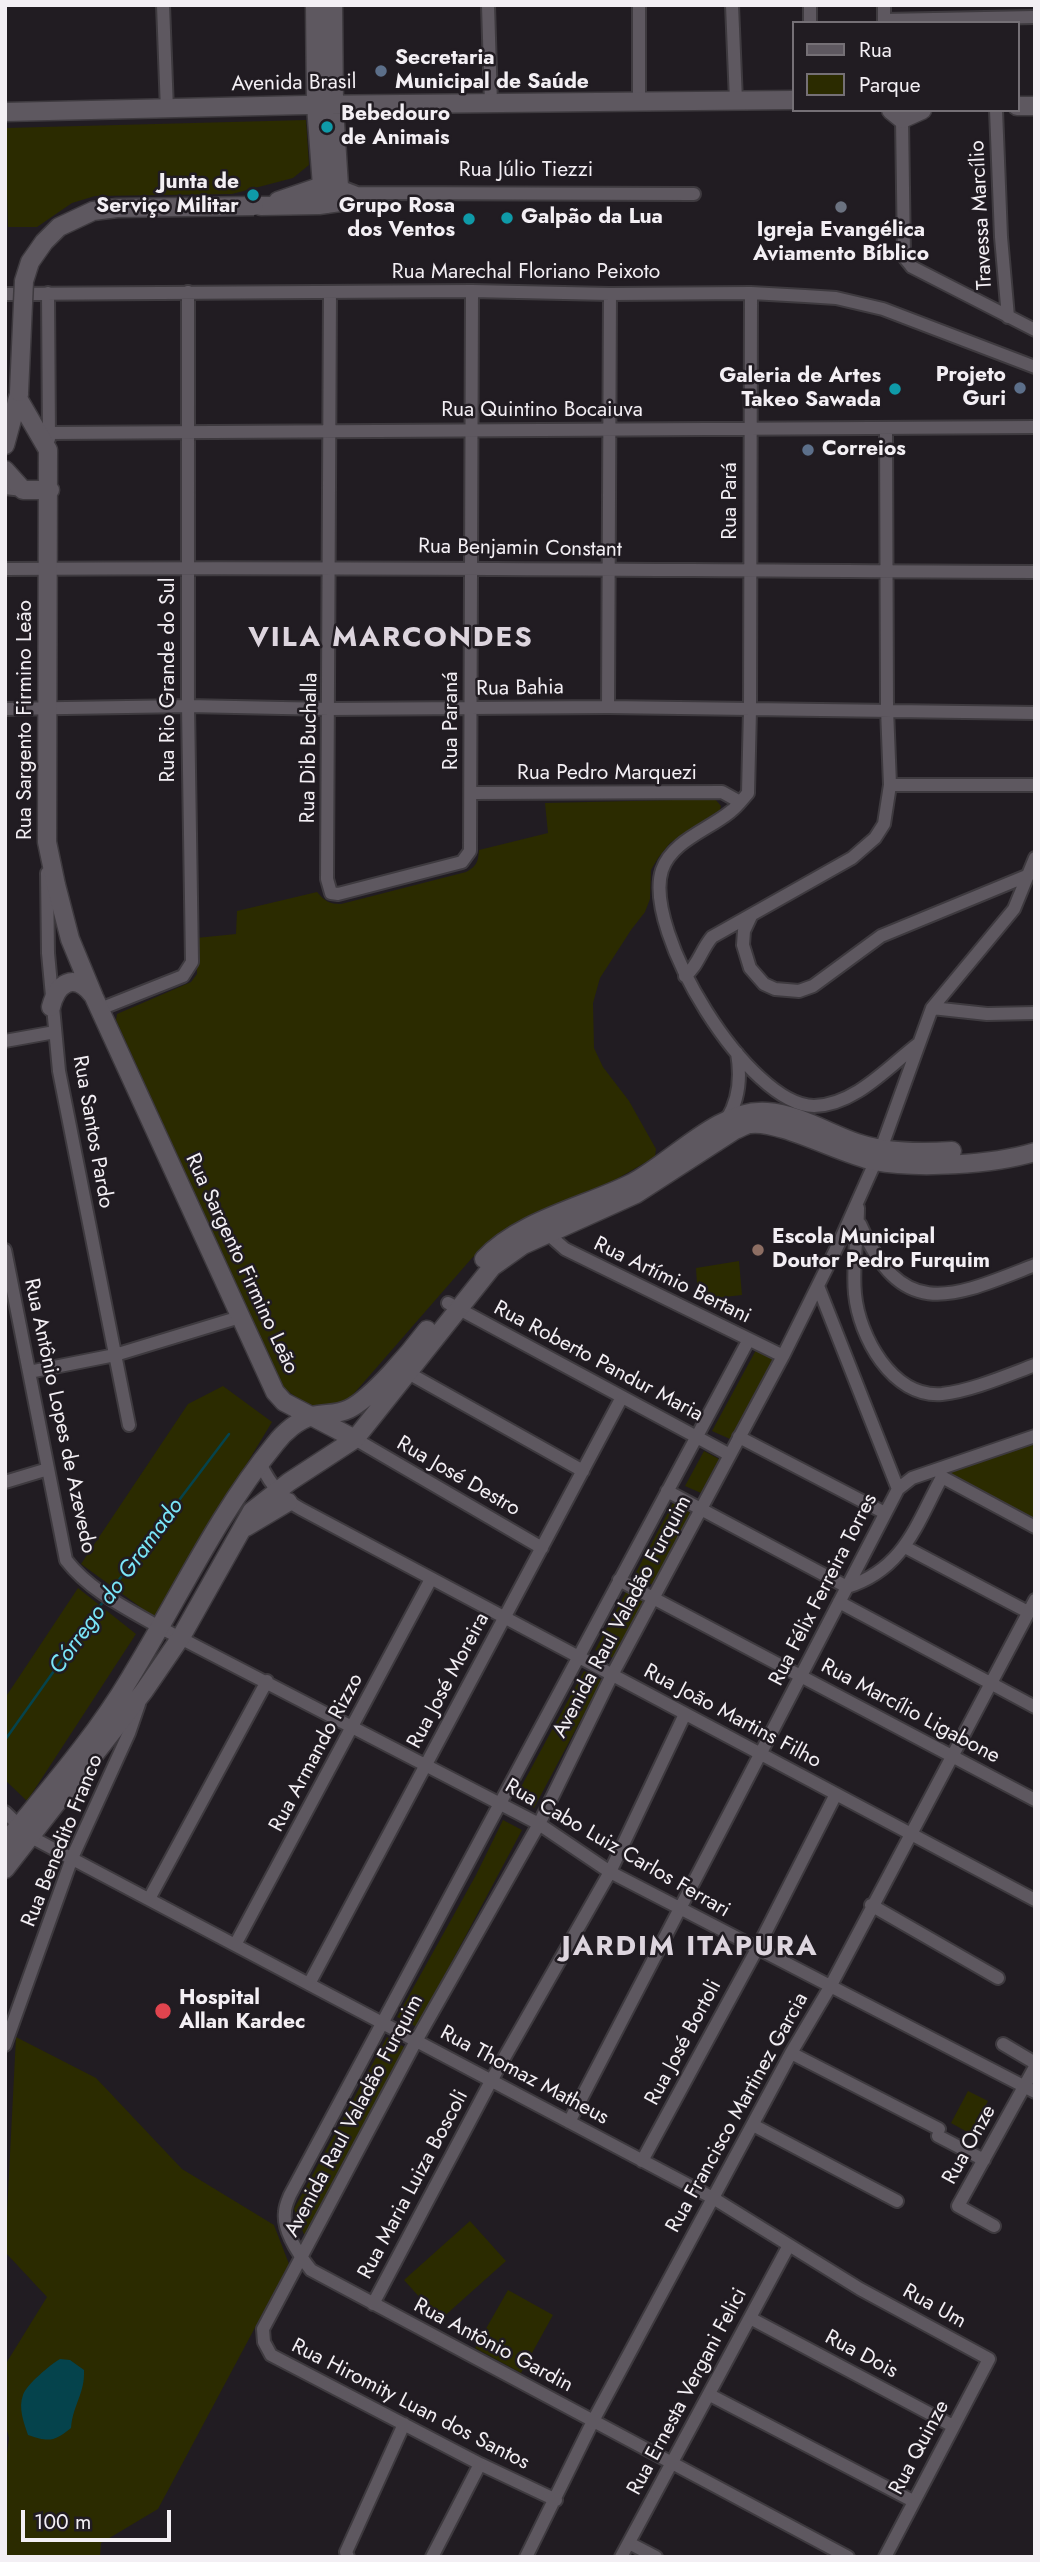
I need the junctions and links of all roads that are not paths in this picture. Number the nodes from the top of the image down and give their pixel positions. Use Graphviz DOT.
graph roads {
  1 [pos="163,5"];
  2 [pos="314,5"];
  3 [pos="333,5"];
  4 [pos="488,5"];
  5 [pos="639,5"];
  6 [pos="732,5"];
  7 [pos="884,5"];
  8 [pos="1035,17"];
  9 [pos="884,21"];
  10 [pos="792,100"];
  11 [pos="736,101"];
  12 [pos="639,102"];
  13 [pos="491,104"];
  14 [pos="316,105"];
  15 [pos="334,107"];
  16 [pos="167,110"];
  17 [pos="5,112"];
  18 [pos="996,112"];
  19 [pos="897,115"];
  20 [pos="332,194"];
  21 [pos="694,194"];
  22 [pos="472,291"];
  23 [pos="188,292"];
  24 [pos="330,292"];
  25 [pos="48,293"];
  26 [pos="751,293"];
  27 [pos="5,294"];
  28 [pos="610,294"];
  29 [pos="1008,317"];
  30 [pos="1035,330"];
  31 [pos="1035,367"];
  32 [pos="19,396"];
  33 [pos="1035,427"];
  34 [pos="886,428"];
  35 [pos="608,429"];
  36 [pos="750,429"];
  37 [pos="471,430"];
  38 [pos="331,431"];
  39 [pos="188,432"];
  40 [pos="49,441"];
  41 [pos="5,445"];
  42 [pos="5,470"];
  43 [pos="14,489"];
  44 [pos="50,490"];
  45 [pos="471,567"];
  46 [pos="49,568"];
  47 [pos="188,568"];
  48 [pos="330,568"];
  49 [pos="5,569"];
  50 [pos="608,570"];
  51 [pos="751,572"];
  52 [pos="887,572"];
  53 [pos="1035,572"];
  54 [pos="188,706"];
  55 [pos="608,707"];
  56 [pos="471,708"];
  57 [pos="5,709"];
  58 [pos="48,709"];
  59 [pos="330,709"];
  60 [pos="887,709"];
  61 [pos="750,710"];
  62 [pos="1035,713"];
  63 [pos="890,785"];
  64 [pos="1035,786"];
  65 [pos="471,793"];
  66 [pos="740,802"];
  67 [pos="47,842"];
  68 [pos="467,857"];
  69 [pos="1035,858"];
  70 [pos="1029,875"];
  71 [pos="751,916"];
  72 [pos="685,976"];
  73 [pos="97,1003"];
  74 [pos="51,1007"];
  75 [pos="932,1007"];
  76 [pos="1035,1013"];
  77 [pos="55,1032"];
  78 [pos="5,1041"];
  79 [pos="918,1043"];
  80 [pos="737,1052"];
  81 [pos="802,1113"];
  82 [pos="764,1118"];
  83 [pos="726,1126"];
  84 [pos="1035,1140"];
  85 [pos="1035,1152"];
  86 [pos="878,1155"];
  87 [pos="859,1200"];
  88 [pos="858,1221"];
  89 [pos="548,1234"];
  90 [pos="5,1250"];
  91 [pos="856,1256"];
  92 [pos="1035,1265"];
  93 [pos="890,1275"];
  94 [pos="818,1286"];
  95 [pos="454,1306"];
  96 [pos="240,1317"];
  97 [pos="748,1340"];
  98 [pos="115,1355"];
  99 [pos="783,1356"];
  100 [pos="1035,1365"];
  101 [pos="402,1370"];
  102 [pos="29,1372"];
  103 [pos="622,1397"];
  104 [pos="312,1416"];
  105 [pos="130,1425"];
  106 [pos="1035,1436"];
  107 [pos="696,1437"];
  108 [pos="739,1437"];
  109 [pos="355,1439"];
  110 [pos="730,1455"];
  111 [pos="261,1465"];
  112 [pos="48,1469"];
  113 [pos="583,1471"];
  114 [pos="940,1473"];
  115 [pos="5,1482"];
  116 [pos="898,1489"];
  117 [pos="667,1491"];
  118 [pos="289,1496"];
  119 [pos="701,1509"];
  120 [pos="885,1513"];
  121 [pos="1035,1527"];
  122 [pos="905,1547"];
  123 [pos="542,1548"];
  124 [pos="431,1579"];
  125 [pos="619,1580"];
  126 [pos="847,1587"];
  127 [pos="653,1599"];
  128 [pos="839,1602"];
  129 [pos="1032,1610"];
  130 [pos="504,1618"];
  131 [pos="159,1627"];
  132 [pos="181,1637"];
  133 [pos="578,1657"];
  134 [pos="612,1675"];
  135 [pos="800,1676"];
  136 [pos="267,1682"];
  137 [pos="137,1685"];
  138 [pos="989,1685"];
  139 [pos="1035,1707"];
  140 [pos="685,1714"];
  141 [pos="353,1726"];
  142 [pos="760,1754"];
  143 [pos="951,1756"];
  144 [pos="426,1765"];
  145 [pos="836,1794"];
  146 [pos="1035,1800"];
  147 [pos="498,1803"];
  148 [pos="5,1812"];
  149 [pos="539,1824"];
  150 [pos="25,1832"];
  151 [pos="910,1833"];
  152 [pos="5,1843"];
  153 [pos="72,1858"];
  154 [pos="5,1869"];
  155 [pos="610,1872"];
  156 [pos="149,1899"];
  157 [pos="1035,1900"];
  158 [pos="871,1905"];
  159 [pos="681,1909"];
  160 [pos="235,1945"];
  161 [pos="757,1950"];
  162 [pos="998,1978"];
  163 [pos="309,1984"];
  164 [pos="830,1987"];
  165 [pos="382,2022"];
  166 [pos="416,2041"];
  167 [pos="1003,2044"];
  168 [pos="5,2045"];
  169 [pos="791,2053"];
  170 [pos="1035,2065"];
  171 [pos="491,2081"];
  172 [pos="1029,2089"];
  173 [pos="569,2122"];
  174 [pos="753,2124"];
  175 [pos="984,2160"];
  176 [pos="642,2161"];
  177 [pos="713,2198"];
  178 [pos="897,2202"];
  179 [pos="994,2226"];
  180 [pos="788,2246"];
  181 [pos="301,2257"];
  182 [pos="860,2288"];
  183 [pos="373,2304"];
  184 [pos="750,2318"];
  185 [pos="989,2359"];
  186 [pos="710,2395"];
  187 [pos="593,2421"];
  188 [pos="404,2424"];
  189 [pos="953,2426"];
  190 [pos="671,2463"];
  191 [pos="480,2464"];
  192 [pos="556,2500"];
  193 [pos="913,2501"];
  194 [pos="629,2543"];
  195 [pos="348,2557"];
  196 [pos="432,2557"];
  197 [pos="526,2557"];
  198 [pos="621,2557"];
  199 [pos="656,2557"];
  200 [pos="848,2557"];
  201 [pos="885,2557"];
  1 -- 16 [label="street"];
  2 -- 14 [label="main road"];
  3 -- 15 [label="main road"];
  4 -- 13 [label="street"];
  5 -- 12 [label="street"];
  6 -- 11 [label="street"];
  7 -- 9 [label="street"];
  8 -- 9 [label="street"];
  10 -- 11 [label="main road, Avenida Brasil"];
  11 -- 12 [label="main road, Avenida Brasil"];
  12 -- 13 [label="main road, Avenida Brasil"];
  13 -- 15 [label="main road, Avenida Brasil"];
  14 -- 15 [label="main road, Avenida Brasil"];
  14 -- 16 [label="main road, Avenida Brasil"];
  14 -- 20 [label="main road"];
  15 -- 20 [label="main road"];
  16 -- 17 [label="main road, Avenida Brasil"];
  18 -- 29 [label="street, Travessa Marcílio"];
  19 -- 29 [label="street"];
  20 -- 21 [label="street, Rua Júlio Tiezzi"];
  20 -- 32 [label="main road, bridge"];
  22 -- 24 [label="street, Rua Marechal Floriano Peixoto"];
  22 -- 28 [label="street, Rua Marechal Floriano Peixoto"];
  22 -- 37 [label="street, Rua Paraná"];
  23 -- 24 [label="street, Rua Marechal Floriano Peixoto"];
  23 -- 25 [label="street, Rua Marechal Floriano Peixoto"];
  23 -- 39 [label="street, Rua Rio Grande do Sul"];
  24 -- 38 [label="street, Rua Dib Buchalla"];
  25 -- 27 [label="street, Rua Marechal Floriano Peixoto"];
  25 -- 40 [label="street, Rua Sargento Firmino Leão"];
  26 -- 28 [label="street, Rua Marechal Floriano Peixoto"];
  26 -- 31 [label="street, Rua Marechal Floriano Peixoto"];
  26 -- 36 [label="street, Rua Pará"];
  28 -- 35 [label="street"];
  29 -- 30 [label="street"];
  32 -- 40 [label="main road"];
  32 -- 41 [label="main road"];
  33 -- 34 [label="street, Rua Quintino Bocaiuva"];
  34 -- 36 [label="street, Rua Quintino Bocaiuva"];
  34 -- 52 [label="street"];
  35 -- 36 [label="street, Rua Quintino Bocaiuva"];
  35 -- 37 [label="street, Rua Quintino Bocaiuva"];
  35 -- 50 [label="street"];
  36 -- 51 [label="street, Rua Pará"];
  37 -- 38 [label="street, Rua Quintino Bocaiuva"];
  37 -- 45 [label="street, Rua Paraná"];
  38 -- 39 [label="street, Rua Quintino Bocaiuva"];
  38 -- 48 [label="street, Rua Dib Buchalla"];
  39 -- 40 [label="street, Rua Quintino Bocaiuva"];
  39 -- 47 [label="street, Rua Rio Grande do Sul"];
  40 -- 44 [label="main road, Rua Sargento Firmino Leão"];
  42 -- 43 [label="main road"];
  43 -- 44 [label="main road"];
  44 -- 46 [label="main road, Rua Sargento Firmino Leão"];
  45 -- 48 [label="street, Rua Benjamin Constant"];
  45 -- 50 [label="street, Rua Benjamin Constant"];
  45 -- 56 [label="street, Rua Paraná"];
  46 -- 47 [label="street, Rua Benjamin Constant"];
  46 -- 49 [label="street, Rua Benjamin Constant"];
  46 -- 58 [label="main road, Rua Sargento Firmino Leão"];
  47 -- 48 [label="street, Rua Benjamin Constant"];
  47 -- 54 [label="street, Rua Rio Grande do Sul"];
  48 -- 59 [label="street, Rua Dib Buchalla"];
  50 -- 51 [label="street, Rua Benjamin Constant"];
  50 -- 55 [label="street"];
  51 -- 52 [label="street, Rua Benjamin Constant"];
  51 -- 61 [label="street, Rua Pará"];
  52 -- 53 [label="street, Rua Benjamin Constant"];
  52 -- 60 [label="street"];
  54 -- 58 [label="street, Rua Bahia"];
  54 -- 59 [label="street, Rua Bahia"];
  54 -- 73 [label="street, Rua Rio Grande do Sul"];
  55 -- 56 [label="street, Rua Bahia"];
  55 -- 61 [label="street, Rua Bahia"];
  56 -- 59 [label="street, Rua Bahia"];
  56 -- 65 [label="street, Rua Paraná"];
  57 -- 58 [label="street, Rua Bahia"];
  58 -- 67 [label="main road, Rua Sargento Firmino Leão"];
  59 -- 68 [label="street, Rua Dib Buchalla"];
  60 -- 61 [label="street, Rua Bahia"];
  60 -- 62 [label="street, Rua Bahia"];
  60 -- 63 [label="street"];
  61 -- 66 [label="street, Rua Pará"];
  63 -- 64 [label="street"];
  63 -- 71 [label="street"];
  65 -- 66 [label="street, Rua Pedro Marquezi"];
  65 -- 68 [label="street, Rua Paraná"];
  66 -- 72 [label="street"];
  67 -- 73 [label="main road, Rua Sargento Firmino Leão"];
  67 -- 74 [label="street, Rua Santos Pardo"];
  69 -- 70 [label="street, Avenida Raul Valadão Furquim"];
  70 -- 71 [label="street"];
  70 -- 75 [label="street, Avenida Raul Valadão Furquim"];
  71 -- 72 [label="street"];
  72 -- 80 [label="street"];
  73 -- 74 [label="main road"];
  73 -- 96 [label="main road, Rua Sargento Firmino Leão"];
  74 -- 77 [label="street, Rua Santos Pardo"];
  75 -- 76 [label="street"];
  75 -- 79 [label="street, Avenida Raul Valadão Furquim"];
  77 -- 78 [label="street"];
  77 -- 98 [label="street, Rua Santos Pardo"];
  79 -- 81 [label="street"];
  79 -- 86 [label="street, Avenida Raul Valadão Furquim"];
  80 -- 81 [label="street"];
  80 -- 83 [label="street"];
  81 -- 82 [label="main road"];
  81 -- 86 [label="main road"];
  82 -- 83 [label="main road"];
  82 -- 86 [label="main road"];
  83 -- 89 [label="main road"];
  83 -- 95 [label="main road"];
  84 -- 86 [label="main road"];
  85 -- 86 [label="main road"];
  86 -- 87 [label="street, Avenida Raul Valadão Furquim"];
  87 -- 88 [label="street"];
  87 -- 94 [label="street, Avenida Raul Valadão Furquim"];
  88 -- 91 [label="street"];
  88 -- 93 [label="street"];
  89 -- 95 [label="main road"];
  89 -- 97 [label="street, Rua Artímio Bertani"];
  90 -- 102 [label="street, Rua Antônio Lopes de Azevedo"];
  91 -- 93 [label="street"];
  91 -- 100 [label="street"];
  92 -- 93 [label="street"];
  94 -- 99 [label="street, Avenida Raul Valadão Furquim"];
  94 -- 116 [label="street, Rua Félix Ferreira Torres"];
  95 -- 101 [label="main road"];
  95 -- 103 [label="street, Rua Roberto Pandur Maria"];
  96 -- 98 [label="street"];
  96 -- 104 [label="main road, Rua Sargento Firmino Leão"];
  97 -- 99 [label="street, Rua Artímio Bertani"];
  97 -- 107 [label="street, Avenida Raul Valadão Furquim"];
  98 -- 102 [label="street"];
  98 -- 105 [label="street, Rua Santos Pardo"];
  99 -- 108 [label="street, Avenida Raul Valadão Furquim"];
  101 -- 104 [label="main road"];
  101 -- 109 [label="main road"];
  101 -- 113 [label="street"];
  102 -- 112 [label="street, Rua Antônio Lopes de Azevedo"];
  103 -- 107 [label="street, Rua Roberto Pandur Maria"];
  103 -- 113 [label="street, Rua José Moreira"];
  104 -- 109 [label="main road, Rua Sargento Firmino Leão"];
  104 -- 111 [label="main road"];
  106 -- 114 [label="street"];
  107 -- 110 [label="street, Rua Roberto Pandur Maria"];
  107 -- 117 [label="street, Avenida Raul Valadão Furquim"];
  108 -- 110 [label="street, Avenida Raul Valadão Furquim"];
  108 -- 120 [label="street"];
  109 -- 118 [label="main road"];
  109 -- 123 [label="street, Rua José Destro"];
  110 -- 119 [label="street, Avenida Raul Valadão Furquim"];
  111 -- 118 [label="street"];
  111 -- 131 [label="main road"];
  112 -- 115 [label="street"];
  112 -- 131 [label="street, Rua Antônio Lopes de Azevedo"];
  113 -- 123 [label="street, Rua José Moreira"];
  114 -- 116 [label="street"];
  114 -- 121 [label="street"];
  114 -- 122 [label="street"];
  116 -- 120 [label="street, Rua Félix Ferreira Torres"];
  117 -- 119 [label="street"];
  117 -- 125 [label="street, Avenida Raul Valadão Furquim"];
  118 -- 124 [label="street, Rua João Martins Filho"];
  118 -- 132 [label="main road"];
  119 -- 126 [label="street"];
  119 -- 127 [label="street, Avenida Raul Valadão Furquim"];
  120 -- 126 [label="street, Rua Félix Ferreira Torres"];
  122 -- 126 [label="street"];
  122 -- 129 [label="street"];
  123 -- 130 [label="street, Rua José Moreira"];
  124 -- 130 [label="street, Rua João Martins Filho"];
  124 -- 141 [label="street, Rua Armando Rizzo"];
  125 -- 127 [label="street, Rua Marcílio Ligabone"];
  125 -- 133 [label="street, Avenida Raul Valadão Furquim"];
  126 -- 128 [label="street, Rua Félix Ferreira Torres"];
  127 -- 134 [label="street, Avenida Raul Valadão Furquim"];
  127 -- 135 [label="street, Rua Marcílio Ligabone"];
  128 -- 135 [label="street, Rua Félix Ferreira Torres"];
  128 -- 138 [label="street"];
  129 -- 138 [label="street, Rua Francisco Martinez Garcia"];
  130 -- 133 [label="street, Rua João Martins Filho"];
  130 -- 144 [label="street, Rua José Moreira"];
  131 -- 132 [label="street, Rua Antônio Lopes de Azevedo"];
  131 -- 137 [label="main road"];
  132 -- 136 [label="street, Rua Cabo Luiz Carlos Ferrari"];
  132 -- 137 [label="main road"];
  133 -- 134 [label="street, Rua João Martins Filho"];
  133 -- 147 [label="street, Avenida Raul Valadão Furquim"];
  134 -- 140 [label="street, Rua João Martins Filho"];
  134 -- 149 [label="street, Avenida Raul Valadão Furquim"];
  135 -- 142 [label="street, Rua Félix Ferreira Torres"];
  135 -- 143 [label="street, Rua Marcílio Ligabone"];
  136 -- 141 [label="street, Rua Cabo Luiz Carlos Ferrari"];
  136 -- 156 [label="street"];
  137 -- 150 [label="main road"];
  137 -- 153 [label="street, Rua Benedito Franco"];
  138 -- 139 [label="street"];
  138 -- 143 [label="street, Rua Francisco Martinez Garcia"];
  140 -- 142 [label="street, Rua João Martins Filho"];
  140 -- 155 [label="street, Rua Maria Luiza Boscoli"];
  141 -- 144 [label="street, Rua Cabo Luiz Carlos Ferrari"];
  141 -- 160 [label="street, Rua Armando Rizzo"];
  142 -- 145 [label="street, Rua João Martins Filho"];
  142 -- 159 [label="street, Rua Félix Ferreira Torres"];
  143 -- 146 [label="street, Rua Marcílio Ligabone"];
  143 -- 151 [label="street, Rua Francisco Martinez Garcia"];
  144 -- 147 [label="street, Rua Cabo Luiz Carlos Ferrari"];
  144 -- 163 [label="street, Rua José Moreira"];
  145 -- 151 [label="street, Rua João Martins Filho"];
  145 -- 161 [label="street, Rua José Bortoli"];
  147 -- 149 [label="street, Rua Cabo Luiz Carlos Ferrari"];
  147 -- 165 [label="street, Avenida Raul Valadão Furquim"];
  148 -- 150 [label="street"];
  149 -- 155 [label="street, Rua Cabo Luiz Carlos Ferrari"];
  149 -- 166 [label="street, Avenida Raul Valadão Furquim"];
  150 -- 152 [label="main road"];
  150 -- 153 [label="street, Rua Thomaz Matheus"];
  150 -- 154 [label="main road"];
  151 -- 157 [label="street, Rua João Martins Filho"];
  151 -- 158 [label="street, Rua Francisco Martinez Garcia"];
  153 -- 156 [label="street, Rua Thomaz Matheus"];
  153 -- 168 [label="street, Rua Benedito Franco"];
  155 -- 159 [label="street, Rua Cabo Luiz Carlos Ferrari"];
  155 -- 171 [label="street, Rua Maria Luiza Boscoli"];
  156 -- 160 [label="street, Rua Thomaz Matheus"];
  158 -- 162 [label="street"];
  158 -- 164 [label="street, Rua Francisco Martinez Garcia"];
  159 -- 161 [label="street, Rua Cabo Luiz Carlos Ferrari"];
  159 -- 173 [label="street, Rua Félix Ferreira Torres"];
  160 -- 163 [label="street, Rua Thomaz Matheus"];
  161 -- 164 [label="street, Rua Cabo Luiz Carlos Ferrari"];
  161 -- 176 [label="street, Rua José Bortoli"];
  163 -- 165 [label="street, Rua Thomaz Matheus"];
  164 -- 169 [label="street, Rua Francisco Martinez Garcia"];
  164 -- 172 [label="street, Rua Cabo Luiz Carlos Ferrari"];
  165 -- 166 [label="street, Rua Thomaz Matheus"];
  165 -- 181 [label="street, Avenida Raul Valadão Furquim"];
  166 -- 171 [label="street, Rua Thomaz Matheus"];
  166 -- 181 [label="street, Avenida Raul Valadão Furquim"];
  167 -- 170 [label="street"];
  169 -- 174 [label="street, Rua Francisco Martinez Garcia"];
  169 -- 175 [label="street"];
  170 -- 172 [label="street, Rua Onze"];
  171 -- 173 [label="street, Rua Thomaz Matheus"];
  171 -- 183 [label="street, Rua Maria Luiza Boscoli"];
  172 -- 175 [label="street, Rua Onze"];
  173 -- 176 [label="street, Rua Thomaz Matheus"];
  174 -- 177 [label="street, Rua Francisco Martinez Garcia"];
  174 -- 178 [label="street"];
  175 -- 179 [label="street, Rua Onze"];
  176 -- 177 [label="street, Rua Thomaz Matheus"];
  177 -- 180 [label="street, Rua Thomaz Matheus"];
  177 -- 187 [label="street, Rua Francisco Martinez Garcia"];
  180 -- 182 [label="street, Rua Thomaz Matheus"];
  180 -- 184 [label="street, Rua Ernesta Vergani Felici"];
  181 -- 183 [label="street, Rua Antônio Gardin"];
  181 -- 188 [label="street, Rua Hiromity Luan dos Santos"];
  182 -- 185 [label="street, Rua Um"];
  183 -- 187 [label="street, Rua Antônio Gardin"];
  184 -- 186 [label="street, Rua Ernesta Vergani Felici"];
  184 -- 189 [label="street, Rua Dois"];
  185 -- 189 [label="street, Rua Quinze"];
  186 -- 190 [label="street, Rua Ernesta Vergani Felici"];
  186 -- 193 [label="street"];
  187 -- 190 [label="street, Rua Antônio Gardin"];
  187 -- 192 [label="street, Rua Francisco Martinez Garcia"];
  188 -- 191 [label="street, Rua Hiromity Luan dos Santos"];
  188 -- 195 [label="street"];
  189 -- 193 [label="street, Rua Quinze"];
  190 -- 194 [label="street, Rua Ernesta Vergani Felici"];
  190 -- 200 [label="street, Rua Antônio Gardin"];
  191 -- 192 [label="street, Rua Hiromity Luan dos Santos"];
  191 -- 196 [label="street"];
  192 -- 197 [label="street, Rua Francisco Martinez Garcia"];
  193 -- 201 [label="street, Rua Quinze"];
  194 -- 198 [label="street, Rua Ernesta Vergani Felici"];
  194 -- 199 [label="street"];
}
